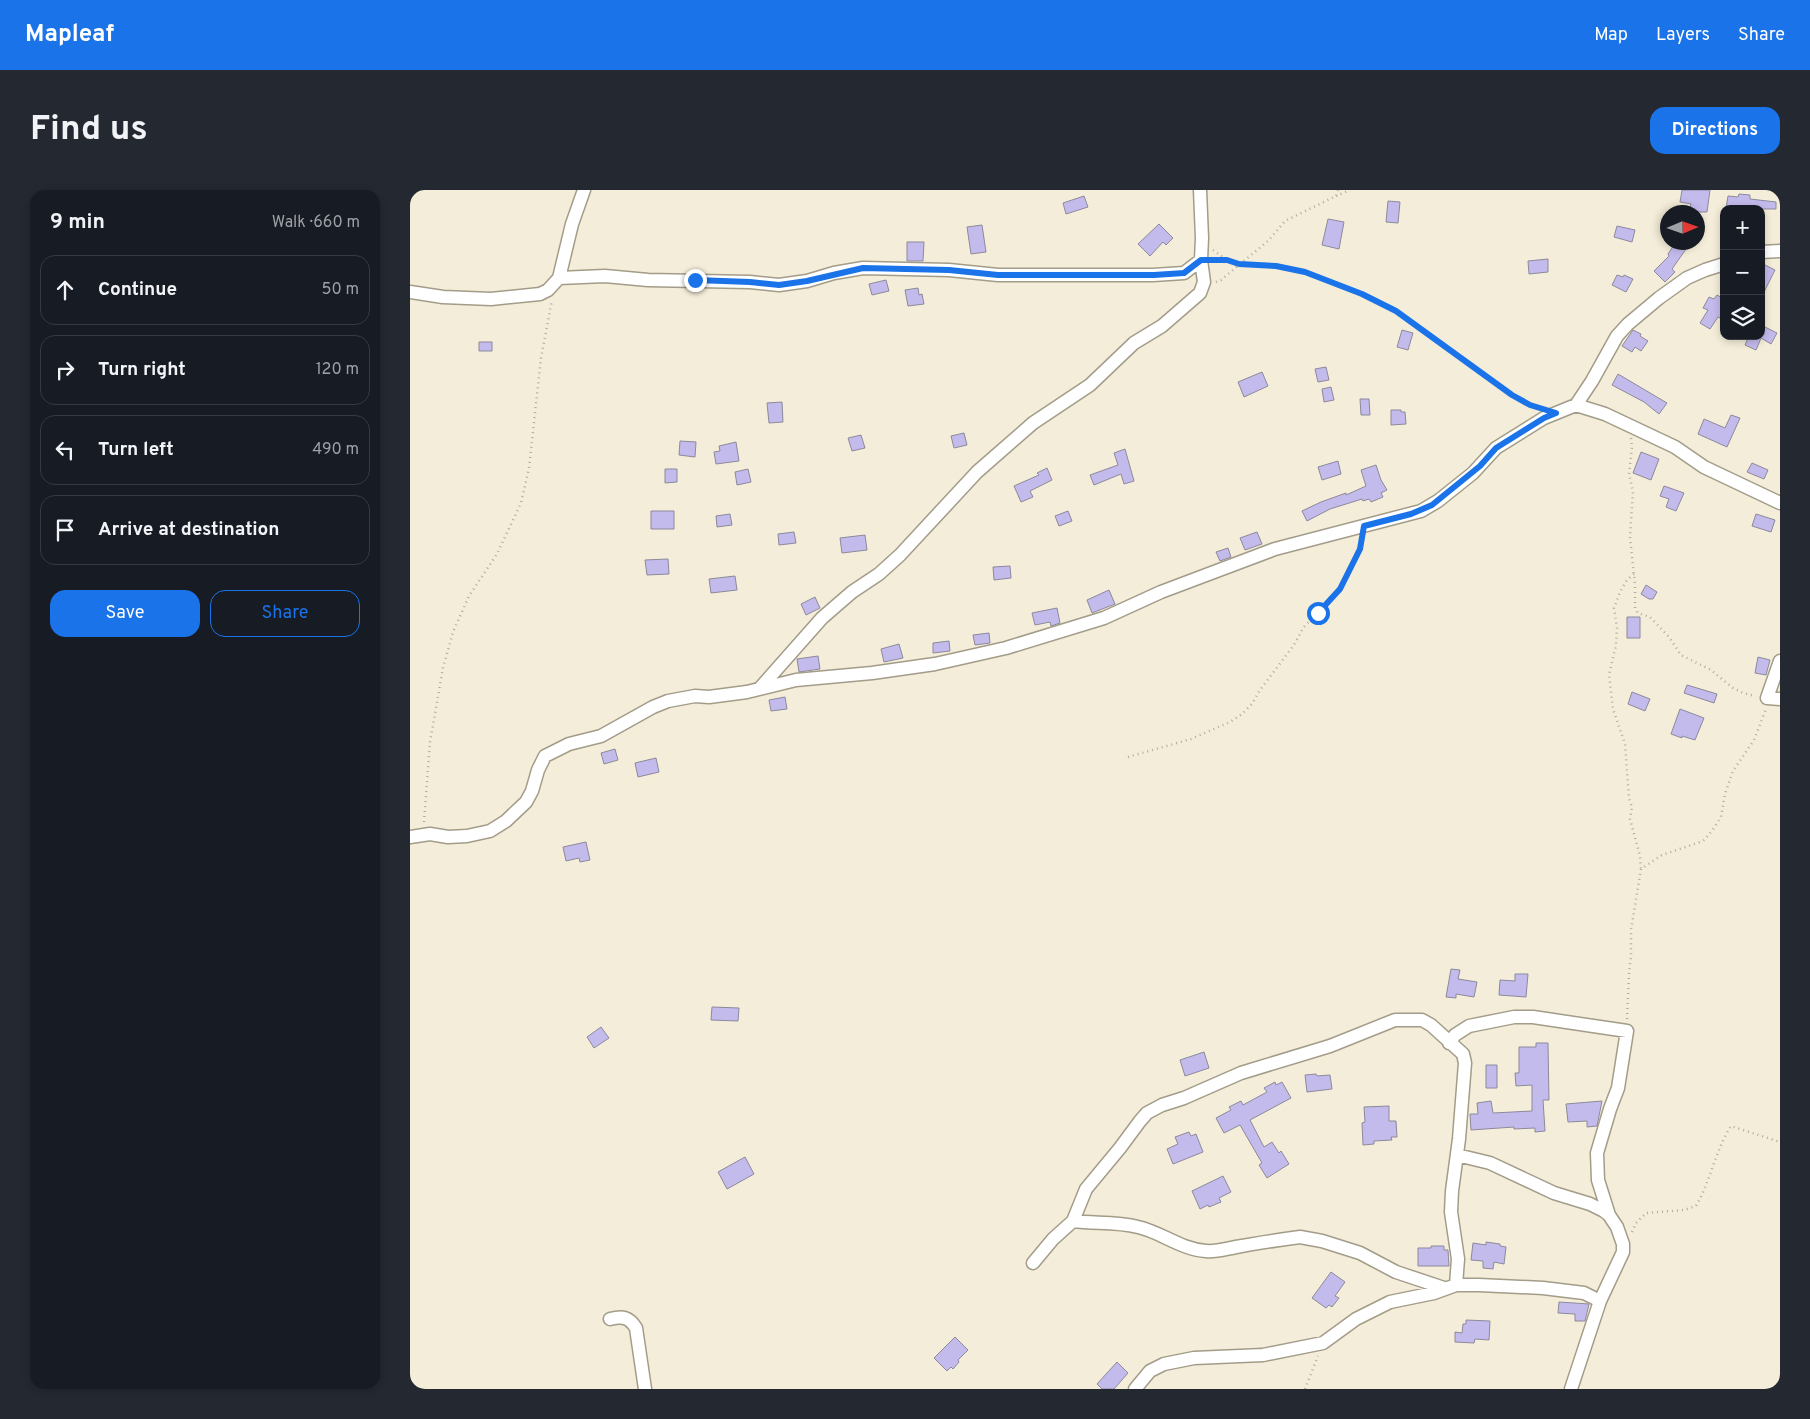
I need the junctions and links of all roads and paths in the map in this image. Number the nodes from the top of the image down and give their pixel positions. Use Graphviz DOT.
graph roads {
  1 [pos="584,190"];
  2 [pos="1200,190"];
  3 [pos="1338,190"];
  4 [pos="1350,190"];
  5 [pos="1336,196"];
  6 [pos="1780,251"];
  7 [pos="1765,252"];
  8 [pos="1201,260"];
  9 [pos="1239,264"];
  10 [pos="1720,265"];
  11 [pos="556,281"];
  12 [pos="1203,288"];
  13 [pos="410,292"];
  14 [pos="1576,405"];
  15 [pos="1556,413"];
  16 [pos="1628,424"];
  17 [pos="1780,503"];
  18 [pos="1364,526"];
  19 [pos="1634,574"];
  20 [pos="1780,661"];
  21 [pos="760,688"];
  22 [pos="1767,698"];
  23 [pos="1780,699"];
  24 [pos="1128,757"];
  25 [pos="424,834"];
  26 [pos="410,837"];
  27 [pos="1641,869"];
  28 [pos="1627,1031"];
  29 [pos="1449,1042"];
  30 [pos="1780,1142"];
  31 [pos="1457,1155"];
  32 [pos="1609,1214"];
  33 [pos="1073,1221"];
  34 [pos="1623,1252"];
  35 [pos="1033,1263"];
  36 [pos="1450,1287"];
  37 [pos="1600,1301"];
  38 [pos="610,1319"];
  39 [pos="1323,1343"];
  40 [pos="645,1389"];
  41 [pos="1134,1389"];
  42 [pos="1305,1389"];
  43 [pos="1571,1389"];
  1 -- 11 [label="street"];
  2 -- 8 [label="street"];
  3 -- 5 [label="path"];
  4 -- 5 [label="path"];
  5 -- 9 [label="path"];
  6 -- 7 [label="street"];
  8 -- 9 [label="path"];
  8 -- 11 [label="street"];
  8 -- 12 [label="street"];
  9 -- 12 [label="path"];
  9 -- 15 [label="path"];
  10 -- 14 [label="street"];
  11 -- 13 [label="street"];
  11 -- 25 [label="path"];
  12 -- 21 [label="street"];
  14 -- 15 [label="street"];
  14 -- 16 [label="street"];
  15 -- 18 [label="street"];
  16 -- 17 [label="street"];
  16 -- 19 [label="path"];
  18 -- 21 [label="street"];
  18 -- 24 [label="path"];
  19 -- 22 [label="path"];
  19 -- 27 [label="path"];
  20 -- 22 [label="street"];
  21 -- 25 [label="street"];
  22 -- 23 [label="street"];
  22 -- 27 [label="path"];
  25 -- 26 [label="street"];
  27 -- 28 [label="path"];
  28 -- 29 [label="street"];
  28 -- 32 [label="street"];
  29 -- 31 [label="street"];
  29 -- 33 [label="street"];
  30 -- 34 [label="path"];
  31 -- 32 [label="street"];
  31 -- 36 [label="street"];
  32 -- 34 [label="street"];
  33 -- 35 [label="street"];
  33 -- 36 [label="street"];
  34 -- 37 [label="street"];
  36 -- 37 [label="street"];
  36 -- 39 [label="street"];
  37 -- 43 [label="street"];
  38 -- 40 [label="street"];
  39 -- 41 [label="street"];
  39 -- 42 [label="path"];
}
